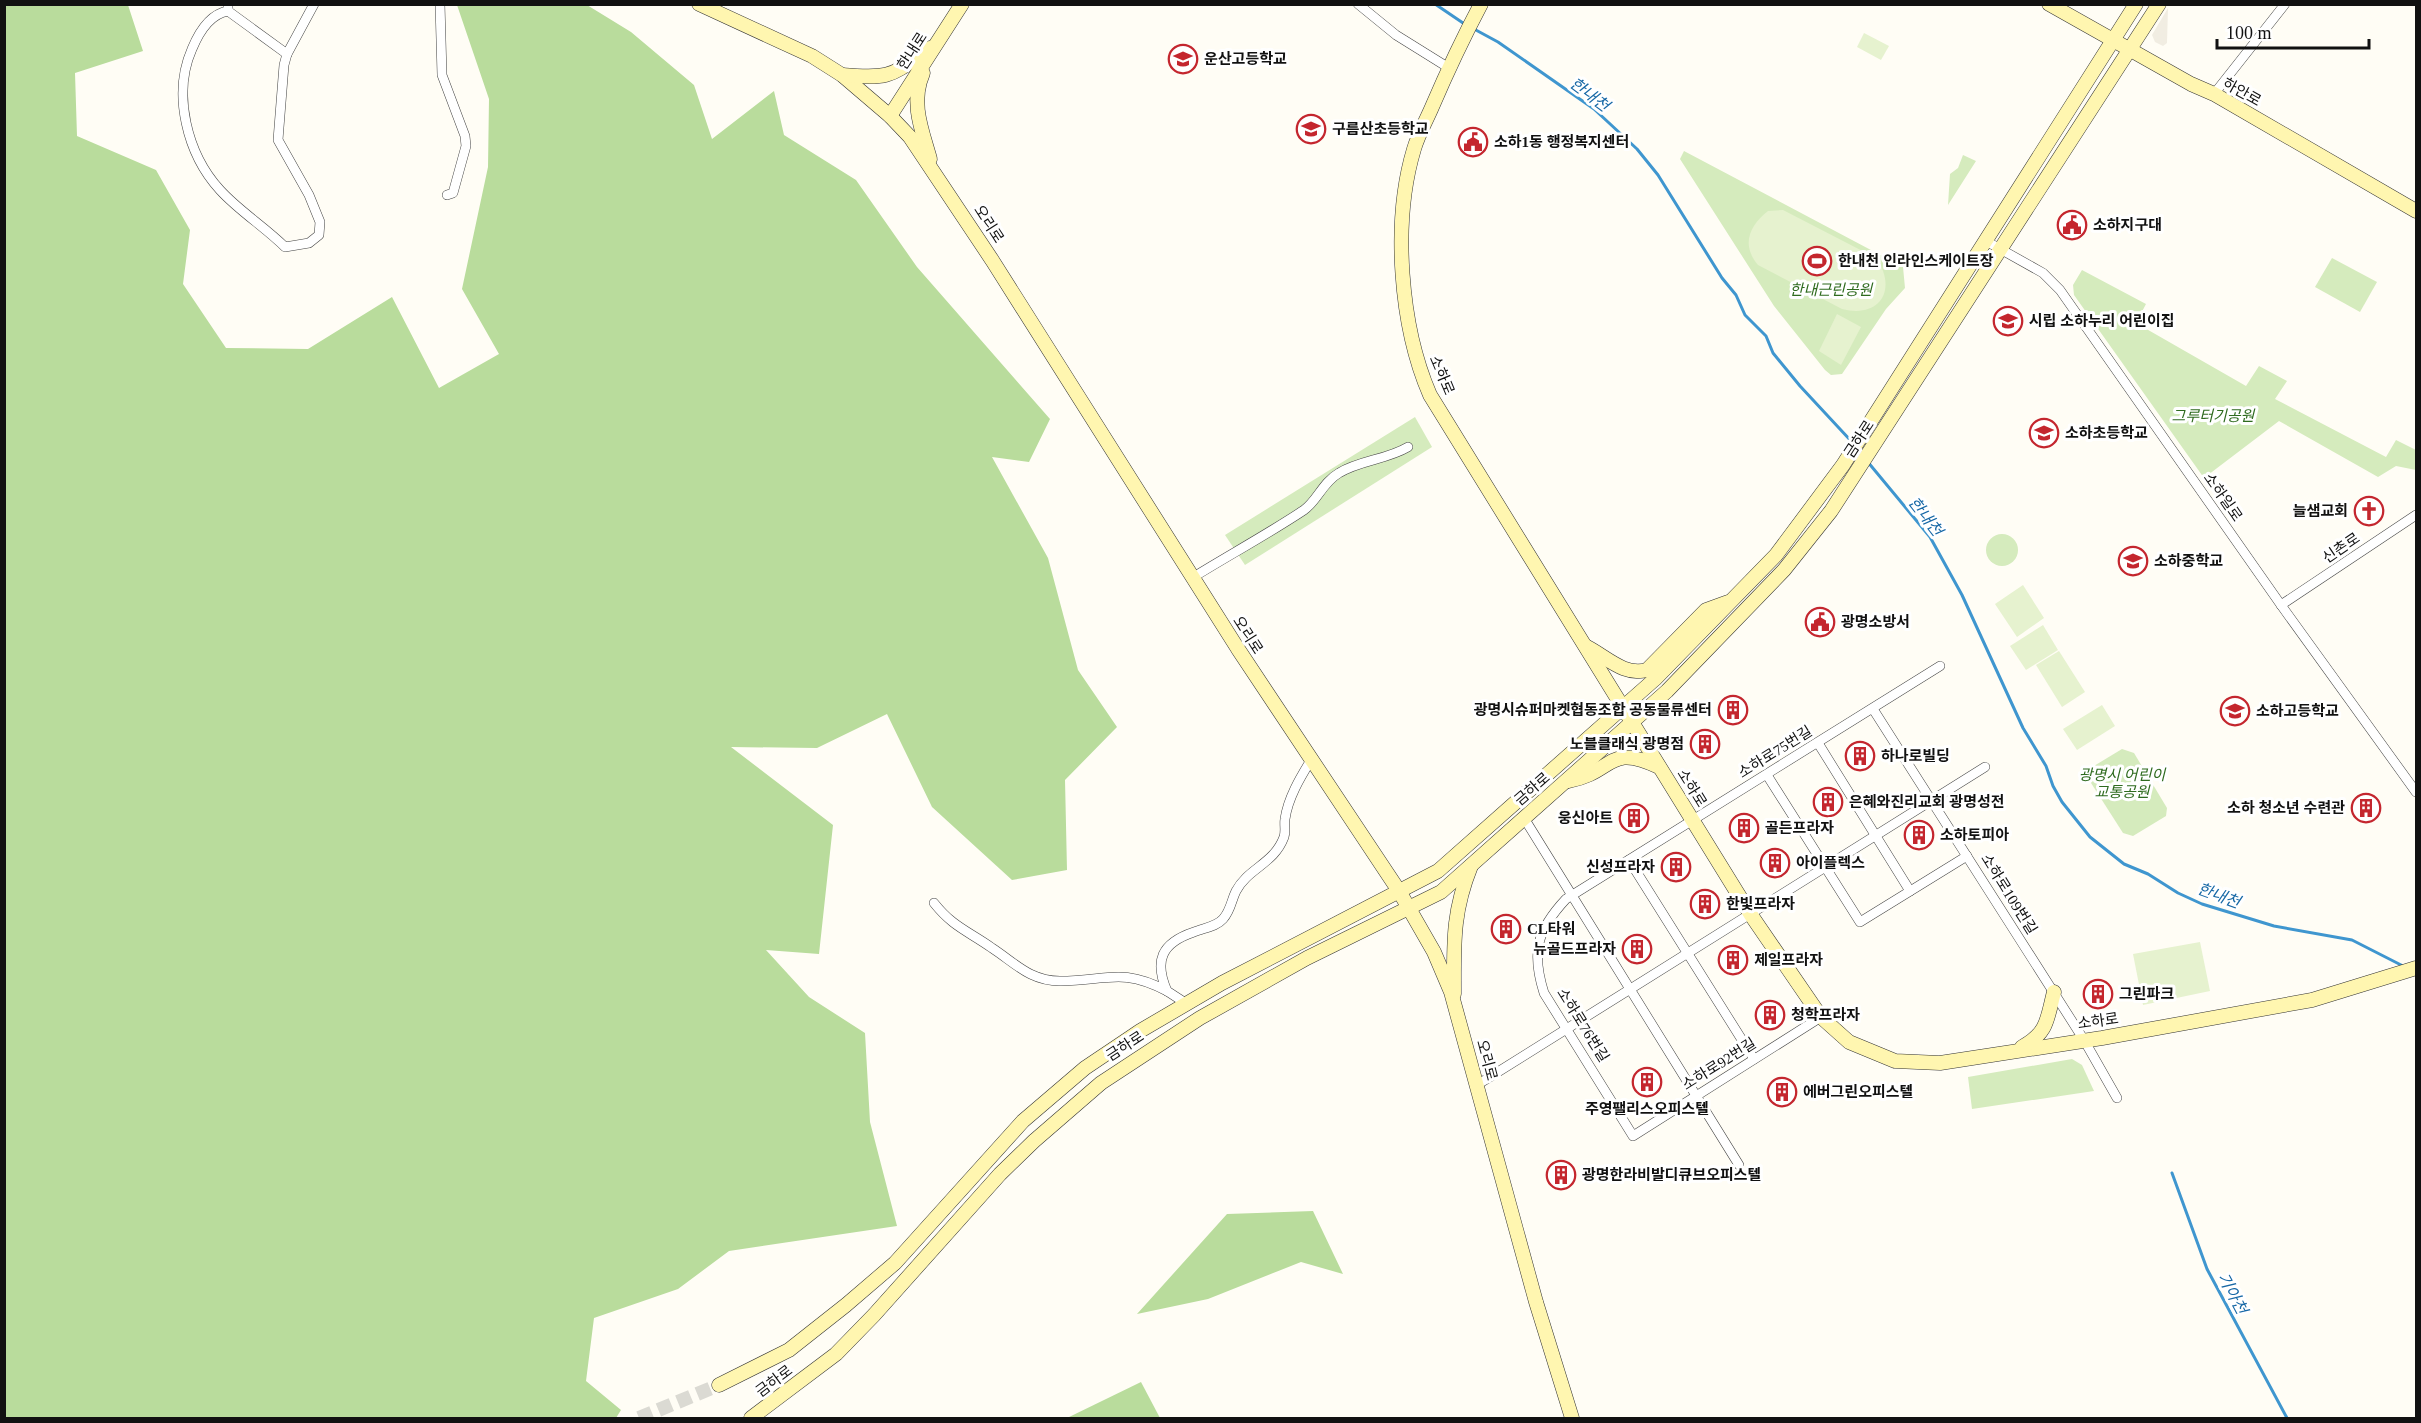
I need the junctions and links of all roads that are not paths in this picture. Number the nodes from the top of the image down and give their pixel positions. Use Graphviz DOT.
graph roads {
  1 [pos="314,4"];
  2 [pos="440,4"];
  3 [pos="699,4"];
  4 [pos="962,4"];
  5 [pos="1358,4"];
  6 [pos="1481,4"];
  7 [pos="2049,4"];
  8 [pos="2136,4"];
  9 [pos="2159,4"];
  10 [pos="2285,4"];
  11 [pos="228,8"];
  12 [pos="2114,40"];
  13 [pos="937,43"];
  14 [pos="2130,50"];
  15 [pos="287,54"];
  16 [pos="1449,68"];
  17 [pos="842,75"];
  18 [pos="2214,94"];
  19 [pos="890,116"];
  20 [pos="932,167"];
  21 [pos="447,195"];
  22 [pos="2416,211"];
  23 [pos="1986,242"];
  24 [pos="2001,249"];
  25 [pos="1408,447"];
  26 [pos="2416,515"];
  27 [pos="1192,578"];
  28 [pos="1733,601"];
  29 [pos="2282,605"];
  30 [pos="1586,646"];
  31 [pos="1940,666"];
  32 [pos="1624,708"];
  33 [pos="1874,709"];
  34 [pos="1632,722"];
  35 [pos="1818,743"];
  36 [pos="1311,760"];
  37 [pos="1660,767"];
  38 [pos="1985,767"];
  39 [pos="1767,775"];
  40 [pos="1566,782"];
  41 [pos="2416,792"];
  42 [pos="1932,801"];
  43 [pos="1524,818"];
  44 [pos="1693,821"];
  45 [pos="1876,836"];
  46 [pos="1967,856"];
  47 [pos="1629,860"];
  48 [pos="1472,863"];
  49 [pos="1825,868"];
  50 [pos="1399,891"];
  51 [pos="1910,891"];
  52 [pos="1572,896"];
  53 [pos="934,903"];
  54 [pos="1408,907"];
  55 [pos="1751,915"];
  56 [pos="1688,955"];
  57 [pos="2416,969"];
  58 [pos="1167,991"];
  59 [pos="1631,991"];
  60 [pos="2054,992"];
  61 [pos="1187,1004"];
  62 [pos="1455,1005"];
  63 [pos="1821,1017"];
  64 [pos="1568,1030"];
  65 [pos="2084,1040"];
  66 [pos="2016,1050"];
  67 [pos="1754,1059"];
  68 [pos="1477,1085"];
  69 [pos="1696,1096"];
  70 [pos="2117,1098"];
  71 [pos="1633,1136"];
  72 [pos="1738,1165"];
  73 [pos="719,1385"];
  74 [pos="751,1419"];
  75 [pos="1572,1419"];
  1 -- 15 [label="street"];
  2 -- 21 [label="street"];
  3 -- 17 [label="main road, 오리로"];
  4 -- 13 [label="main road, 한내로"];
  5 -- 16 [label="street"];
  6 -- 16 [label="main road, 소하로"];
  7 -- 12 [label="main road, 하안로"];
  8 -- 12 [label="main road, 금하로"];
  9 -- 14 [label="main road, 금하로"];
  10 -- 18 [label="street"];
  11 -- 15 [label="street"];
  11 -- 15 [label="street"];
  12 -- 14 [label="main road, 하안로"];
  12 -- 23 [label="main road, 금하로"];
  13 -- 17 [label="main road"];
  13 -- 19 [label="main road, 한내로"];
  13 -- 20 [label="main road"];
  14 -- 18 [label="main road, 하안로"];
  14 -- 24 [label="main road, 금하로"];
  16 -- 30 [label="main road, 소하로"];
  17 -- 19 [label="main road, 오리로"];
  18 -- 22 [label="main road, 하안로"];
  19 -- 20 [label="main road, 오리로"];
  20 -- 27 [label="main road, 오리로"];
  23 -- 24 [label="street, 소하일로"];
  23 -- 28 [label="main road, 금하로"];
  24 -- 29 [label="street, 소하일로"];
  24 -- 34 [label="main road, 금하로"];
  25 -- 27 [label="street"];
  26 -- 29 [label="street, 신촌로"];
  27 -- 36 [label="main road, 오리로"];
  28 -- 30 [label="main road"];
  28 -- 32 [label="main road, 금하로"];
  29 -- 41 [label="street, 소하일로"];
  30 -- 32 [label="main road, 소하로"];
  31 -- 33 [label="street, 소하로75번길"];
  32 -- 34 [label="main road, 소하로"];
  32 -- 50 [label="main road, 금하로"];
  33 -- 35 [label="street, 소하로75번길"];
  33 -- 42 [label="street, 소하로109번길"];
  34 -- 37 [label="main road, 소하로"];
  34 -- 40 [label="main road, 금하로"];
  35 -- 39 [label="street, 소하로75번길"];
  35 -- 45 [label="street"];
  36 -- 50 [label="main road, 오리로"];
  36 -- 58 [label="street"];
  37 -- 40 [label="main road"];
  37 -- 44 [label="main road, 소하로"];
  38 -- 42 [label="street"];
  39 -- 44 [label="street, 소하로75번길"];
  39 -- 49 [label="street"];
  40 -- 43 [label="main road, 금하로"];
  42 -- 45 [label="street"];
  42 -- 46 [label="street, 소하로109번길"];
  43 -- 48 [label="main road, 금하로"];
  43 -- 52 [label="street"];
  44 -- 47 [label="street, 소하로76번길"];
  44 -- 55 [label="main road, 소하로"];
  45 -- 49 [label="street"];
  45 -- 51 [label="street"];
  46 -- 51 [label="street"];
  46 -- 60 [label="street, 소하로109번길"];
  47 -- 52 [label="street, 소하로76번길"];
  47 -- 56 [label="street"];
  48 -- 54 [label="main road, 금하로"];
  48 -- 62 [label="main road"];
  49 -- 51 [label="street"];
  49 -- 55 [label="street"];
  50 -- 54 [label="main road, 오리로"];
  50 -- 61 [label="main road, 금하로"];
  52 -- 59 [label="street"];
  52 -- 64 [label="street, 소하로76번길"];
  53 -- 58 [label="street"];
  54 -- 62 [label="main road, 오리로"];
  54 -- 74 [label="main road, 금하로"];
  55 -- 56 [label="street"];
  55 -- 63 [label="main road, 소하로"];
  56 -- 59 [label="street"];
  56 -- 67 [label="street"];
  57 -- 65 [label="main road, 소하로"];
  58 -- 61 [label="street"];
  59 -- 64 [label="street"];
  59 -- 69 [label="street"];
  60 -- 65 [label="street, 소하로109번길"];
  60 -- 66 [label="main road"];
  61 -- 73 [label="main road, 금하로"];
  62 -- 68 [label="main road, 오리로"];
  63 -- 66 [label="main road, 소하로"];
  63 -- 67 [label="street, 소하로92번길"];
  64 -- 68 [label="street"];
  64 -- 71 [label="street, 소하로76번길"];
  65 -- 66 [label="main road, 소하로"];
  65 -- 70 [label="street, 소하로109번길"];
  67 -- 69 [label="street, 소하로92번길"];
  68 -- 75 [label="main road, 오리로"];
  69 -- 71 [label="street, 소하로92번길"];
  69 -- 72 [label="street"];
}
